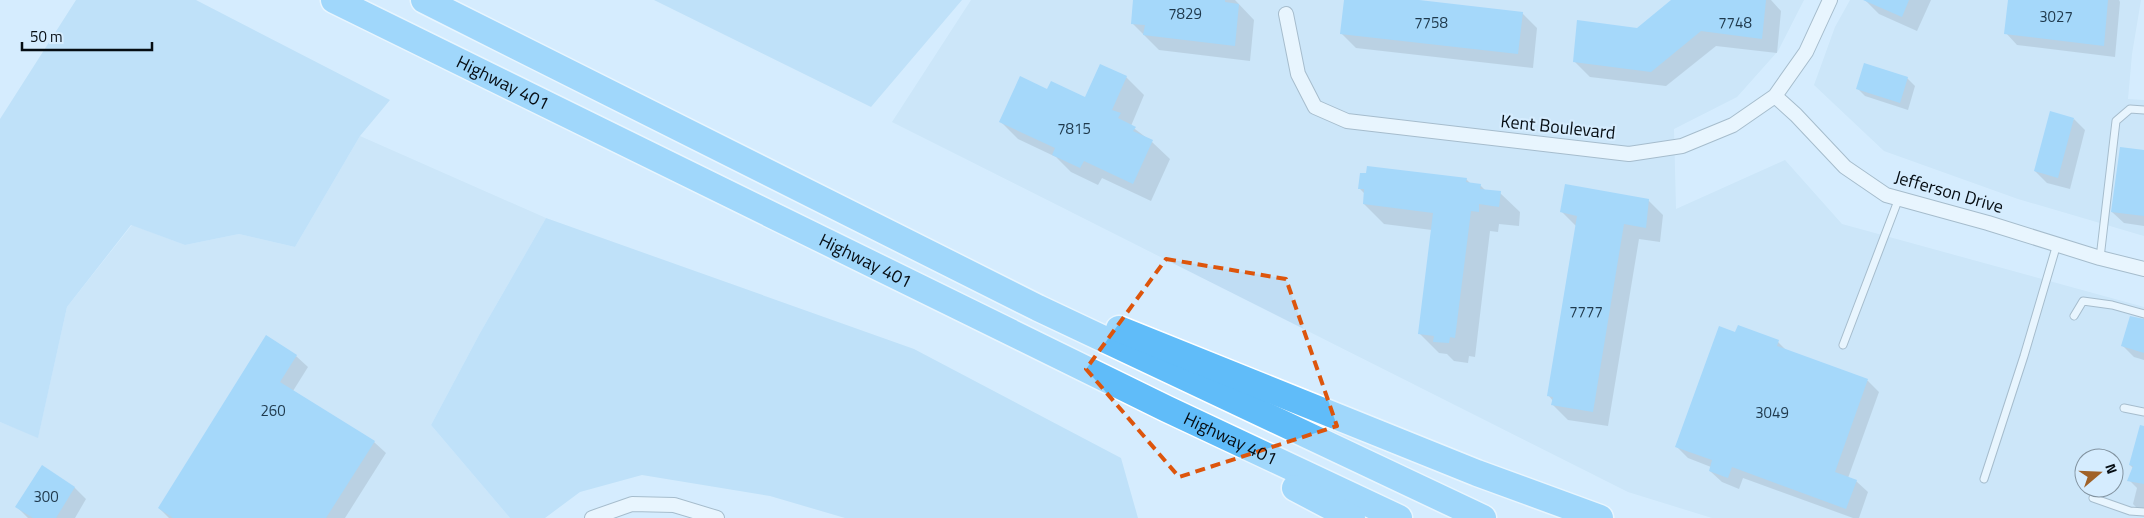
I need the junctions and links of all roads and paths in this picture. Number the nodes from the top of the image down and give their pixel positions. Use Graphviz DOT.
graph roads {
  1 [pos="334,0"];
  2 [pos="424,0"];
  3 [pos="1830,0"];
  4 [pos="1286,14"];
  5 [pos="1775,96"];
  6 [pos="2144,110"];
  7 [pos="1899,198"];
  8 [pos="2057,244"];
  9 [pos="2100,258"];
  10 [pos="2144,269"];
  11 [pos="1038,308"];
  12 [pos="2144,314"];
  13 [pos="2074,316"];
  14 [pos="1843,345"];
  15 [pos="2124,408"];
  16 [pos="1167,409"];
  17 [pos="2144,412"];
  18 [pos="1984,480"];
  19 [pos="2093,498"];
  20 [pos="2144,512"];
  21 [pos="592,518"];
  22 [pos="717,518"];
  23 [pos="1352,518"];
  24 [pos="1399,518"];
  25 [pos="1483,518"];
  26 [pos="1600,518"];
  1 -- 16 [label="highway, Highway 401"];
  2 -- 11 [label="highway, Highway 401"];
  3 -- 5 [label="street, Kent Boulevard"];
  4 -- 5 [label="street, Kent Boulevard"];
  5 -- 7 [label="street, Jefferson Drive"];
  6 -- 9 [label="lane"];
  7 -- 8 [label="street, Jefferson Drive"];
  7 -- 14 [label="lane"];
  8 -- 9 [label="street, Jefferson Drive"];
  8 -- 18 [label="lane"];
  9 -- 10 [label="street, Jefferson Drive"];
  11 -- 25 [label="highway, Highway 401"];
  11 -- 26 [label="highway"];
  12 -- 13 [label="lane"];
  15 -- 17 [label="lane"];
  16 -- 23 [label="highway"];
  16 -- 24 [label="highway, Highway 401"];
  19 -- 20 [label="lane"];
  21 -- 22 [label="street"];
}
